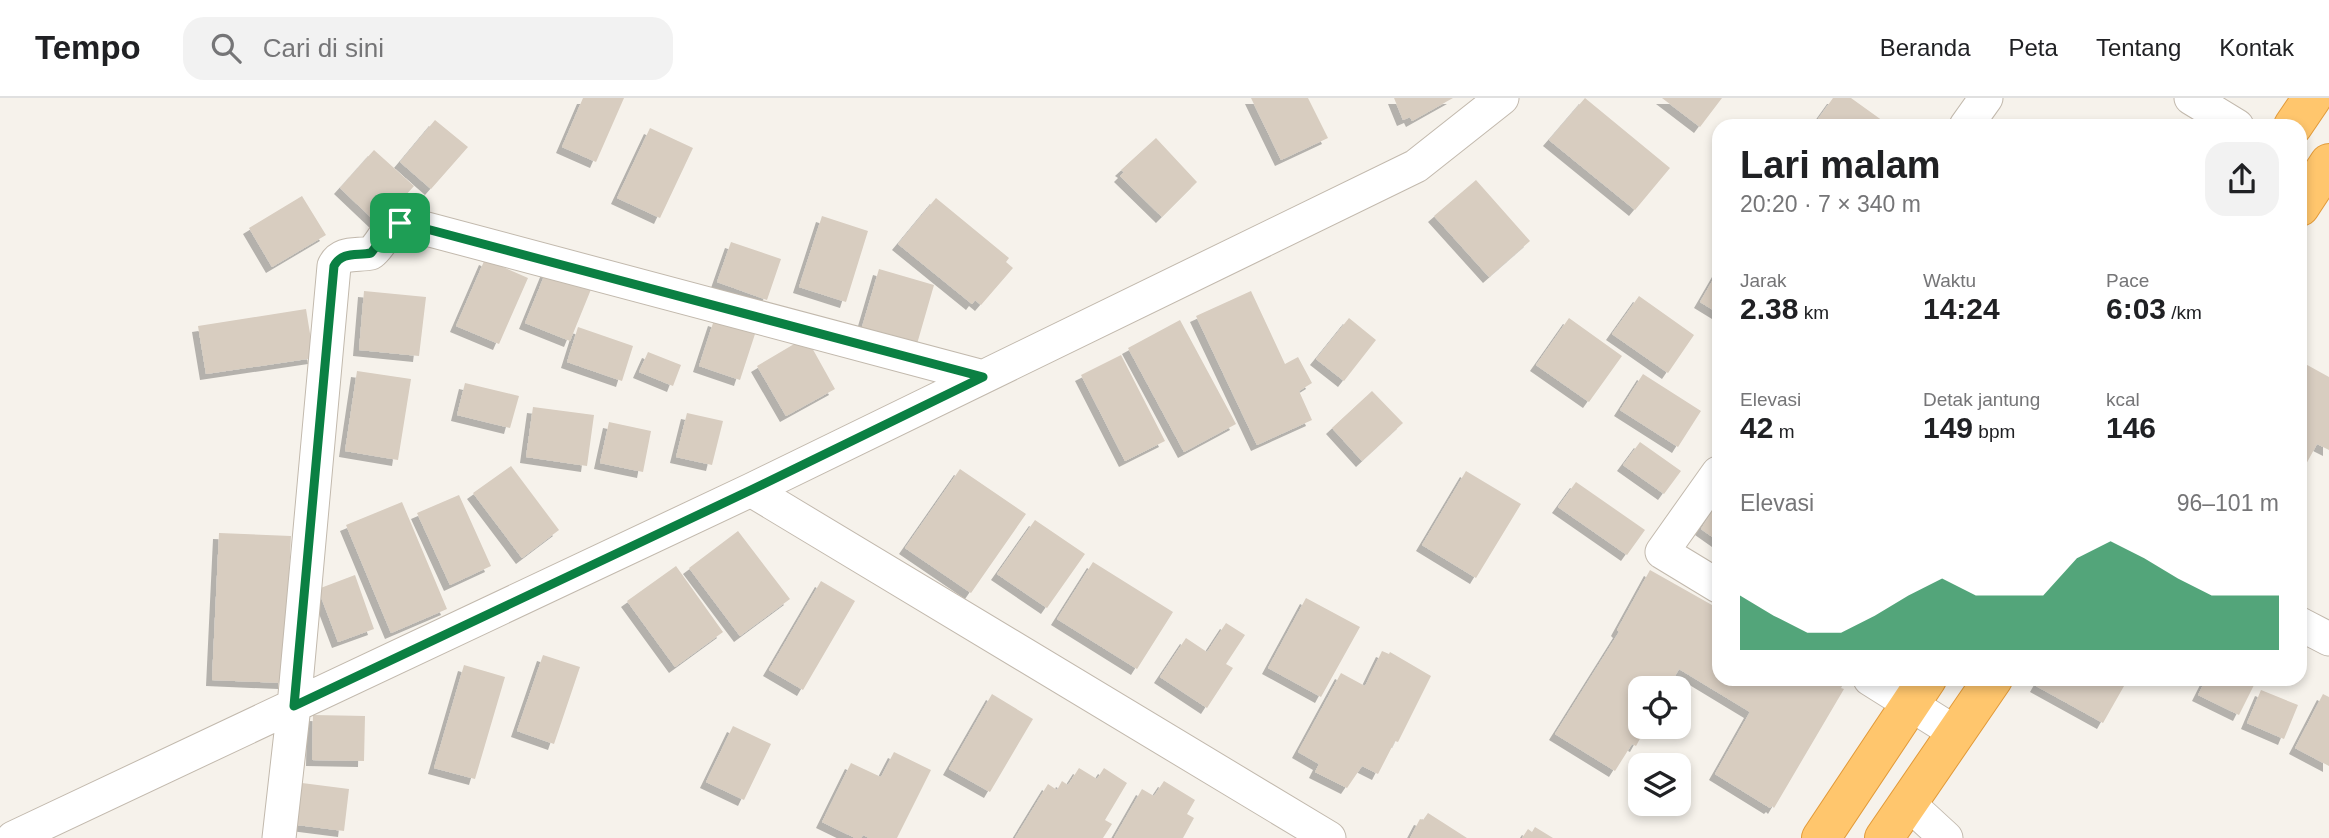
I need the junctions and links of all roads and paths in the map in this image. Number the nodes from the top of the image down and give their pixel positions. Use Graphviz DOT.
graph roads {
  1 [pos="1502,98"];
  2 [pos="1986,98"];
  3 [pos="2190,98"];
  4 [pos="2312,98"];
  5 [pos="1971,119"];
  6 [pos="2225,119"];
  7 [pos="2298,119"];
  8 [pos="2329,163"];
  9 [pos="2307,196"];
  10 [pos="983,377"];
  11 [pos="1712,481"];
  12 [pos="751,490"];
  13 [pos="1712,582"];
  14 [pos="2307,628"];
  15 [pos="2329,639"];
  16 [pos="1899,686"];
  17 [pos="1988,686"];
  18 [pos="1919,691"];
  19 [pos="294,706"];
  20 [pos="1956,733"];
  21 [pos="1908,803"];
  22 [pos="1319,835"];
  23 [pos="13,838"];
  24 [pos="279,838"];
  25 [pos="1821,838"];
  26 [pos="1884,838"];
  27 [pos="1946,838"];
  1 -- 10 [label="street"];
  2 -- 5 [label="street"];
  3 -- 6 [label="street"];
  4 -- 7 [label="highway"];
  8 -- 9 [label="highway"];
  10 -- 12 [label="street"];
  10 -- 19 [label="street"];
  11 -- 13 [label="street"];
  12 -- 19 [label="street"];
  12 -- 22 [label="street"];
  14 -- 15 [label="street"];
  16 -- 18 [label="street"];
  17 -- 20 [label="highway"];
  18 -- 20 [label="street"];
  18 -- 25 [label="highway"];
  19 -- 23 [label="street"];
  19 -- 24 [label="street"];
  20 -- 21 [label="highway"];
  21 -- 26 [label="highway"];
  21 -- 27 [label="street"];
}
